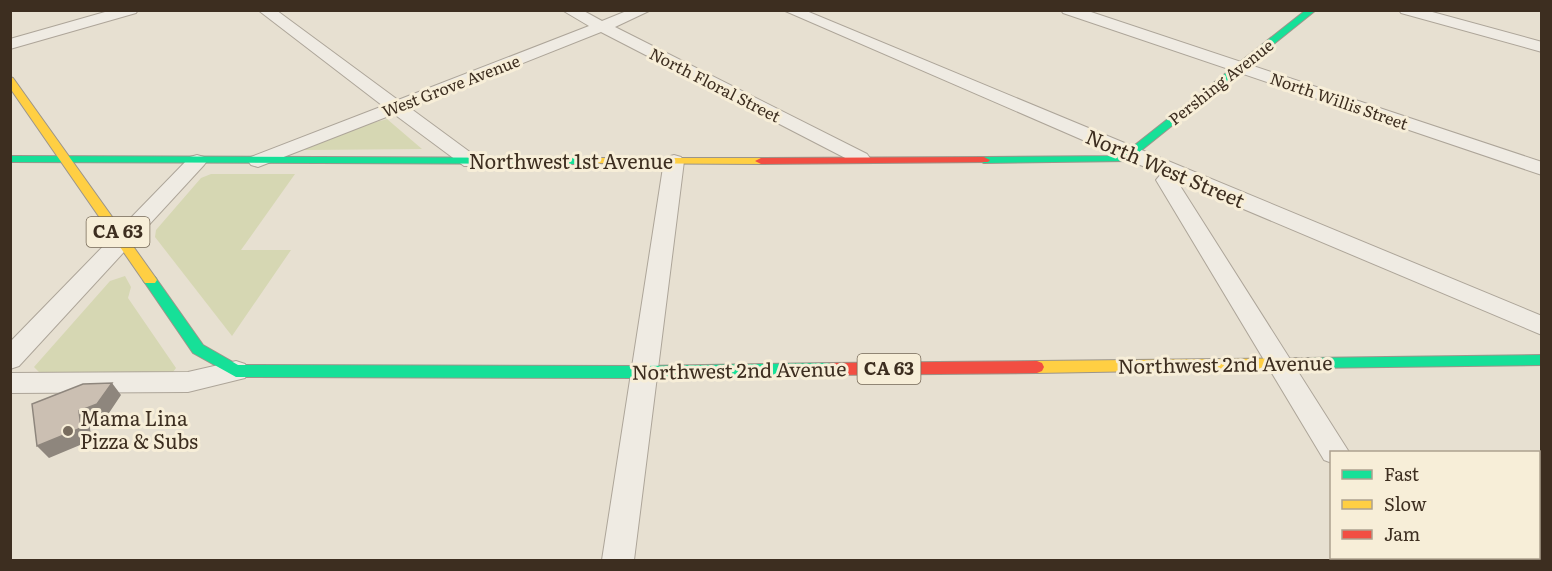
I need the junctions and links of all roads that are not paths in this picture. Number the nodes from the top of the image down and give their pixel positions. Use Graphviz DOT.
graph roads {
  1 [pos="131,10"];
  2 [pos="265,10"];
  3 [pos="569,10"];
  4 [pos="644,10"];
  5 [pos="790,10"];
  6 [pos="1068,10"];
  7 [pos="1312,10"];
  8 [pos="1406,10"];
  9 [pos="601,27"];
  10 [pos="10,44"];
  11 [pos="1542,47"];
  12 [pos="1237,67"];
  13 [pos="10,80"];
  14 [pos="395,107"];
  15 [pos="1130,153"];
  16 [pos="64,158"];
  17 [pos="10,159"];
  18 [pos="860,159"];
  19 [pos="197,161"];
  20 [pos="258,161"];
  21 [pos="674,161"];
  22 [pos="471,162"];
  23 [pos="1542,170"];
  24 [pos="1174,173"];
  25 [pos="123,240"];
  26 [pos="1542,326"];
  27 [pos="10,359"];
  28 [pos="1542,360"];
  29 [pos="1279,364"];
  30 [pos="236,371"];
  31 [pos="644,372"];
  32 [pos="10,383"];
  33 [pos="1333,451"];
  34 [pos="618,561"];
  1 -- 10 [label="street"];
  2 -- 14 [label="street"];
  3 -- 9 [label="street, North Floral Street"];
  4 -- 9 [label="street, West Grove Avenue"];
  5 -- 15 [label="street, North West Street"];
  6 -- 12 [label="street, North Willis Street"];
  7 -- 12 [label="main road, Pershing Avenue"];
  8 -- 11 [label="street"];
  9 -- 14 [label="street, West Grove Avenue"];
  9 -- 18 [label="street, North Floral Street"];
  12 -- 15 [label="main road, Pershing Avenue"];
  12 -- 23 [label="street, North Willis Street"];
  13 -- 16 [label="main road, CA 63"];
  14 -- 20 [label="street, West Grove Avenue"];
  14 -- 22 [label="street"];
  15 -- 18 [label="main road, Northwest 1st Avenue"];
  15 -- 24 [label="street, North West Street"];
  16 -- 17 [label="main road, Northwest 1st Avenue"];
  16 -- 19 [label="main road, Northwest 1st Avenue"];
  16 -- 25 [label="main road, CA 63"];
  18 -- 21 [label="main road, Northwest 1st Avenue"];
  19 -- 20 [label="main road, Northwest 1st Avenue"];
  19 -- 25 [label="street"];
  20 -- 22 [label="main road, Northwest 1st Avenue"];
  21 -- 22 [label="main road, Northwest 1st Avenue"];
  21 -- 31 [label="street"];
  24 -- 26 [label="street, North West Street"];
  24 -- 29 [label="street"];
  25 -- 27 [label="street"];
  25 -- 30 [label="main road, CA 63"];
  28 -- 29 [label="main road, Northwest 2nd Avenue / CA 63"];
  29 -- 31 [label="main road, Northwest 2nd Avenue / CA 63"];
  29 -- 33 [label="street"];
  30 -- 31 [label="main road, Northwest 2nd Avenue / CA 63"];
  30 -- 32 [label="street, Northwest 2nd Avenue"];
  31 -- 34 [label="street"];
}
